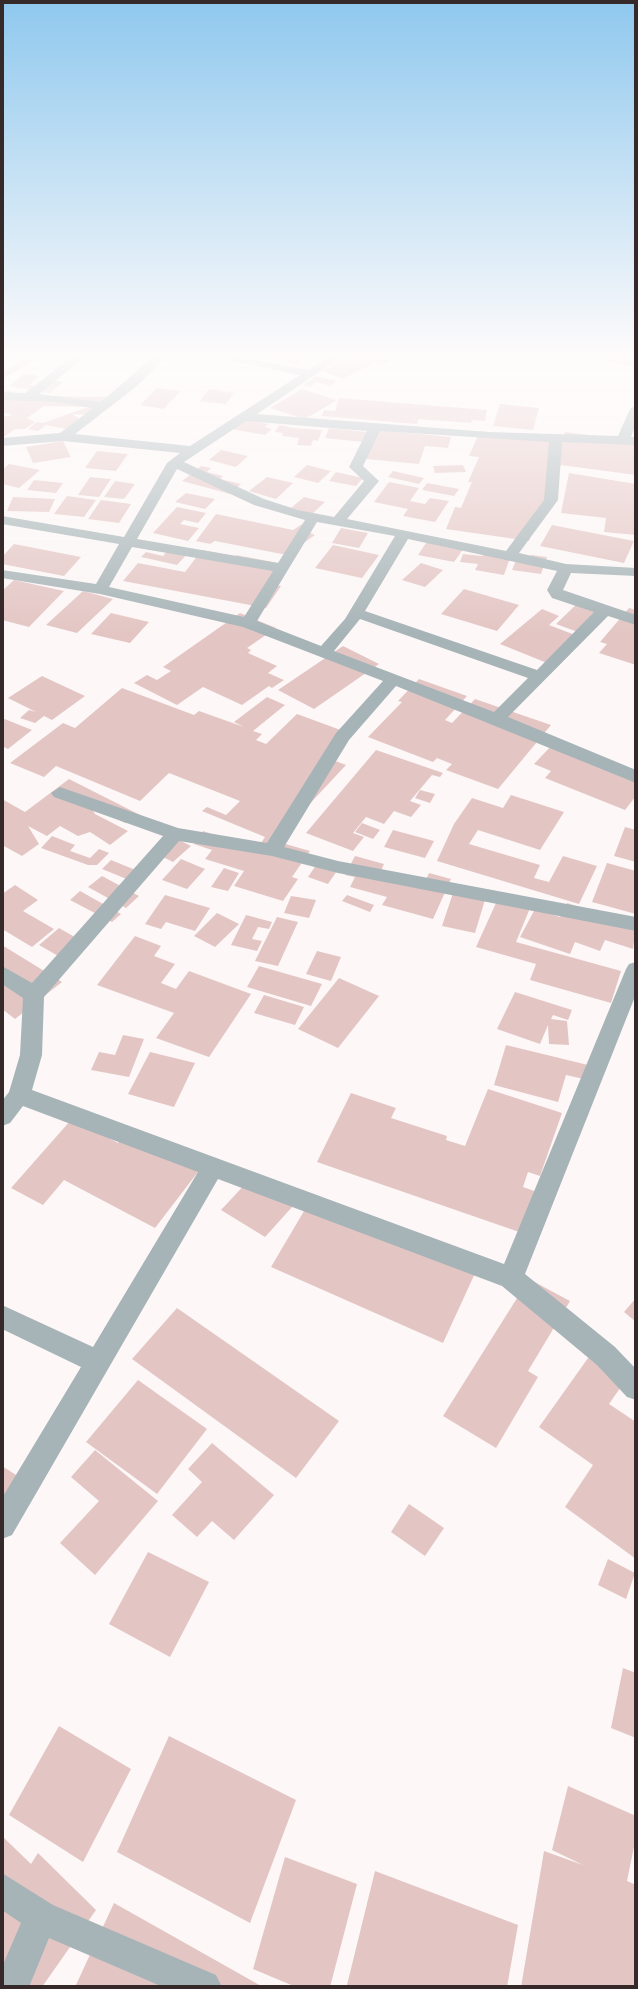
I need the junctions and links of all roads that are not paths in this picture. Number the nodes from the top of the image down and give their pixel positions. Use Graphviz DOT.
graph roads {
  1 [pos="178,449"];
  2 [pos="365,449"];
  3 [pos="555,449"];
  4 [pos="190,450"];
  5 [pos="174,463"];
  6 [pos="313,518"];
  7 [pos="2,520"];
  8 [pos="336,523"];
  9 [pos="404,534"];
  10 [pos="127,543"];
  11 [pos="510,556"];
  12 [pos="282,568"];
  13 [pos="566,568"];
  14 [pos="636,572"];
  15 [pos="2,574"];
  16 [pos="100,589"];
  17 [pos="604,611"];
  18 [pos="356,613"];
  19 [pos="636,620"];
  20 [pos="248,624"];
  21 [pos="325,651"];
  22 [pos="539,676"];
  23 [pos="394,678"];
  24 [pos="497,719"];
  25 [pos="636,777"];
  26 [pos="60,793"];
  27 [pos="175,834"];
  28 [pos="272,850"];
  29 [pos="636,925"];
  30 [pos="636,970"];
  31 [pos="2,974"];
  32 [pos="34,995"];
  33 [pos="19,1095"];
  34 [pos="2,1117"];
  35 [pos="213,1167"];
  36 [pos="511,1278"];
  37 [pos="2,1317"];
  38 [pos="98,1362"];
  39 [pos="636,1388"];
  40 [pos="2,1525"];
  41 [pos="2,1890"];
  42 [pos="41,1917"];
  43 [pos="11,1987"];
  44 [pos="204,1987"];
  1 -- 4 [label="street"];
  2 -- 8 [label="street"];
  3 -- 11 [label="street"];
  4 -- 5 [label="street"];
  5 -- 6 [label="street"];
  5 -- 10 [label="street"];
  6 -- 8 [label="street"];
  6 -- 12 [label="street"];
  7 -- 10 [label="street"];
  8 -- 9 [label="street"];
  9 -- 11 [label="street"];
  9 -- 18 [label="street"];
  10 -- 12 [label="street"];
  10 -- 16 [label="street"];
  11 -- 13 [label="street"];
  12 -- 20 [label="street"];
  13 -- 14 [label="street"];
  13 -- 17 [label="street"];
  15 -- 16 [label="street"];
  16 -- 20 [label="street"];
  17 -- 19 [label="street"];
  17 -- 22 [label="street"];
  18 -- 21 [label="street"];
  18 -- 22 [label="street"];
  20 -- 21 [label="street"];
  21 -- 23 [label="street"];
  22 -- 24 [label="street"];
  23 -- 24 [label="street"];
  23 -- 28 [label="street"];
  24 -- 25 [label="street"];
  26 -- 27 [label="street"];
  27 -- 28 [label="street"];
  27 -- 32 [label="street"];
  28 -- 29 [label="street"];
  30 -- 36 [label="street"];
  31 -- 32 [label="street"];
  32 -- 33 [label="street"];
  33 -- 34 [label="street"];
  33 -- 35 [label="street"];
  35 -- 36 [label="street"];
  35 -- 38 [label="street"];
  36 -- 39 [label="street"];
  37 -- 38 [label="street"];
  38 -- 40 [label="street"];
  41 -- 42 [label="street"];
  42 -- 43 [label="street"];
  42 -- 44 [label="street"];
}
